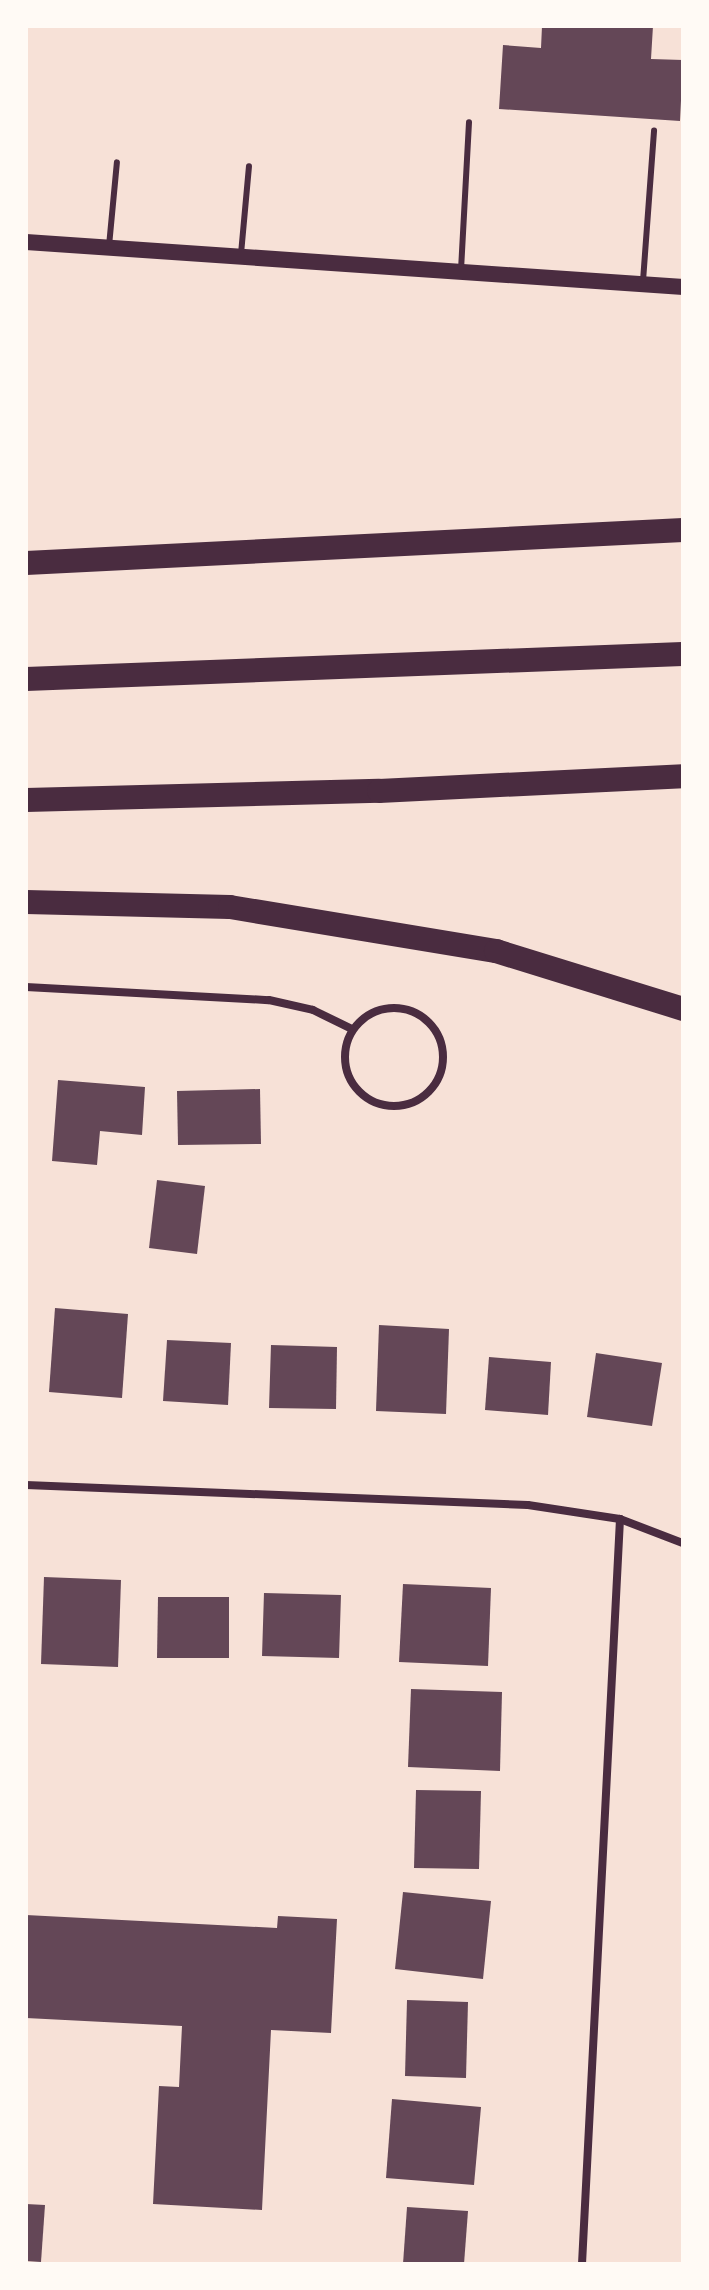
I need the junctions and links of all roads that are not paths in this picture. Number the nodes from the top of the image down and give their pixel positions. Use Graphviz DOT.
graph roads {
  1 [pos="469,122"];
  2 [pos="654,130"];
  3 [pos="117,162"];
  4 [pos="249,166"];
  5 [pos="26,242"];
  6 [pos="109,248"];
  7 [pos="241,257"];
  8 [pos="460,273"];
  9 [pos="683,273"];
  10 [pos="643,285"];
  11 [pos="683,287"];
  12 [pos="683,530"];
  13 [pos="26,563"];
  14 [pos="683,654"];
  15 [pos="26,679"];
  16 [pos="683,776"];
  17 [pos="26,800"];
  18 [pos="26,902"];
  19 [pos="26,987"];
  20 [pos="683,1009"];
  21 [pos="352,1029"];
  22 [pos="26,1485"];
  23 [pos="620,1519"];
  24 [pos="683,1543"];
  25 [pos="582,2264"];
  1 -- 8 [label="lane"];
  2 -- 10 [label="lane"];
  3 -- 6 [label="lane"];
  4 -- 7 [label="lane"];
  5 -- 6 [label="main road"];
  6 -- 7 [label="main road"];
  7 -- 8 [label="main road"];
  8 -- 10 [label="main road"];
  9 -- 10 [label="main road"];
  10 -- 11 [label="main road"];
  12 -- 13 [label="highway"];
  14 -- 15 [label="highway"];
  16 -- 17 [label="highway"];
  18 -- 20 [label="highway"];
  19 -- 21 [label="street"];
  21 -- 21 [label="street"];
  22 -- 23 [label="street"];
  23 -- 24 [label="street"];
  23 -- 25 [label="street"];
}
